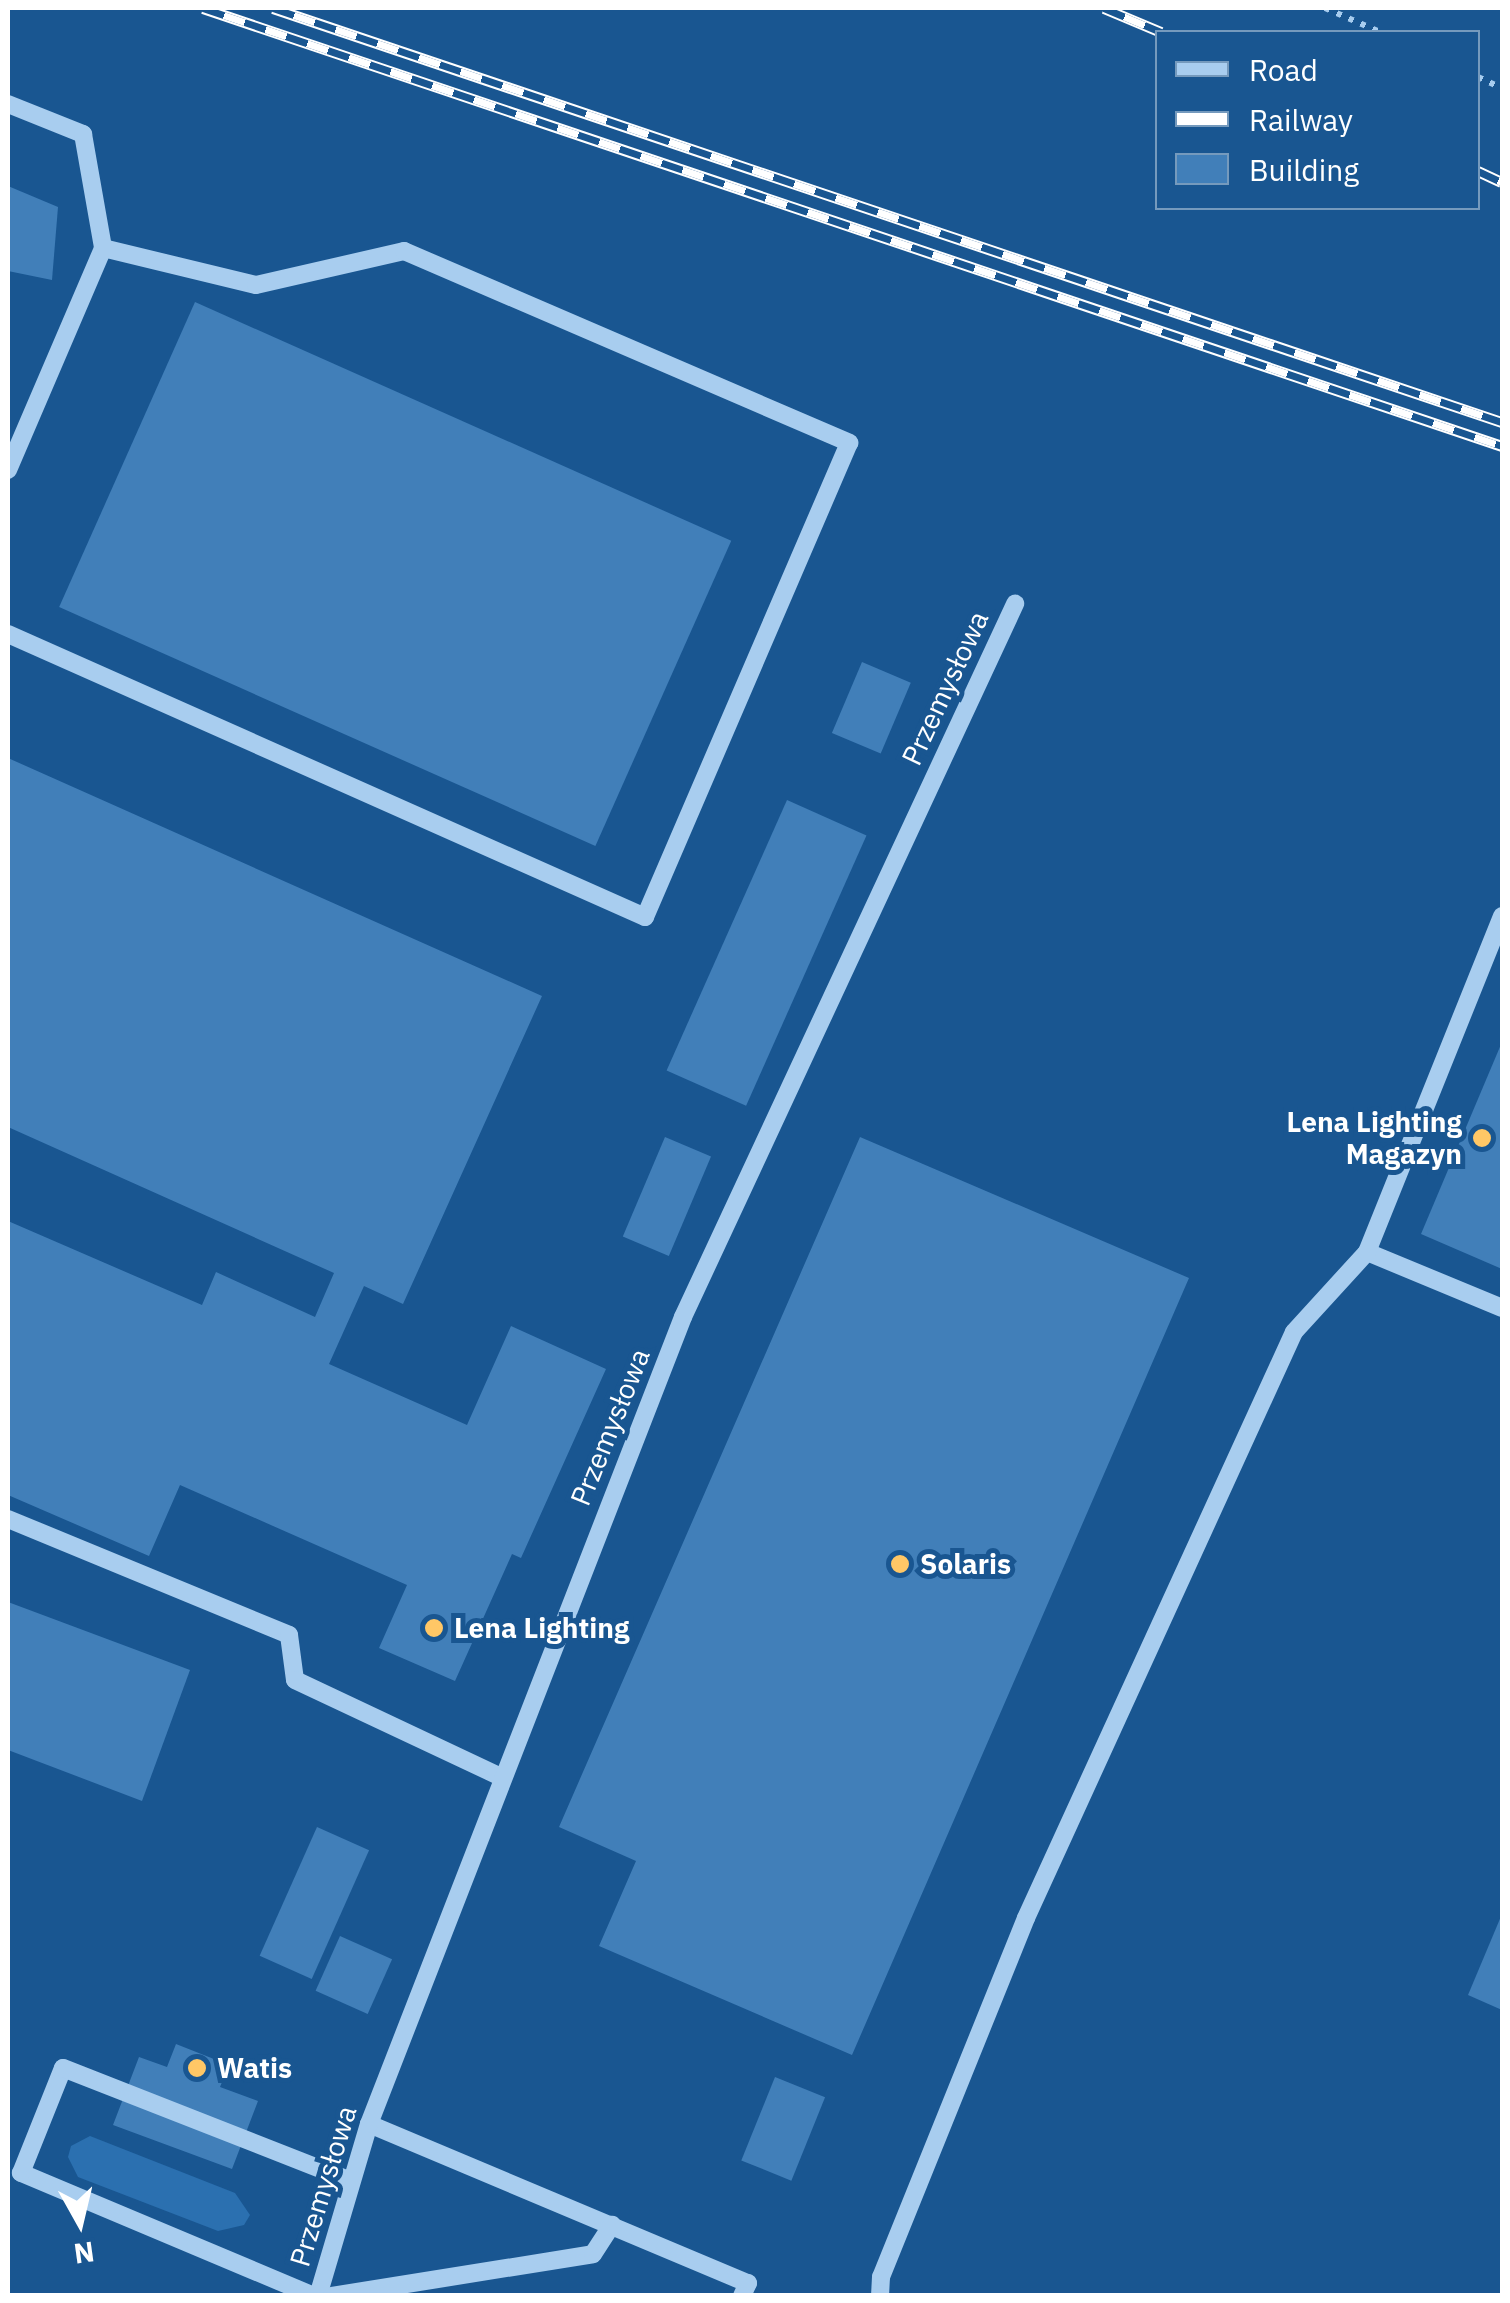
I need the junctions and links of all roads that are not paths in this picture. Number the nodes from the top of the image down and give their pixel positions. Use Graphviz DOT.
graph roads {
  1 [pos="8,104"];
  2 [pos="103,248"];
  3 [pos="8,470"];
  4 [pos="1015,604"];
  5 [pos="8,634"];
  6 [pos="1502,916"];
  7 [pos="1367,1252"];
  8 [pos="1502,1308"];
  9 [pos="8,1519"];
  10 [pos="499,1776"];
  11 [pos="369,2124"];
  12 [pos="349,2180"];
  13 [pos="612,2225"];
  14 [pos="420,2291"];
  15 [pos="316,2296"];
  16 [pos="332,2296"];
  17 [pos="742,2296"];
  18 [pos="880,2296"];
  1 -- 2 [label="street"];
  2 -- 3 [label="street"];
  2 -- 5 [label="street"];
  4 -- 10 [label="street, Przemysłowa"];
  6 -- 7 [label="street"];
  7 -- 8 [label="street"];
  7 -- 18 [label="street"];
  9 -- 10 [label="street"];
  10 -- 11 [label="street, Przemysłowa"];
  11 -- 12 [label="street, Przemysłowa"];
  11 -- 13 [label="street"];
  12 -- 15 [label="street, Przemysłowa"];
  12 -- 15 [label="street"];
  13 -- 14 [label="street"];
  13 -- 17 [label="street"];
  14 -- 16 [label="street"];
}
